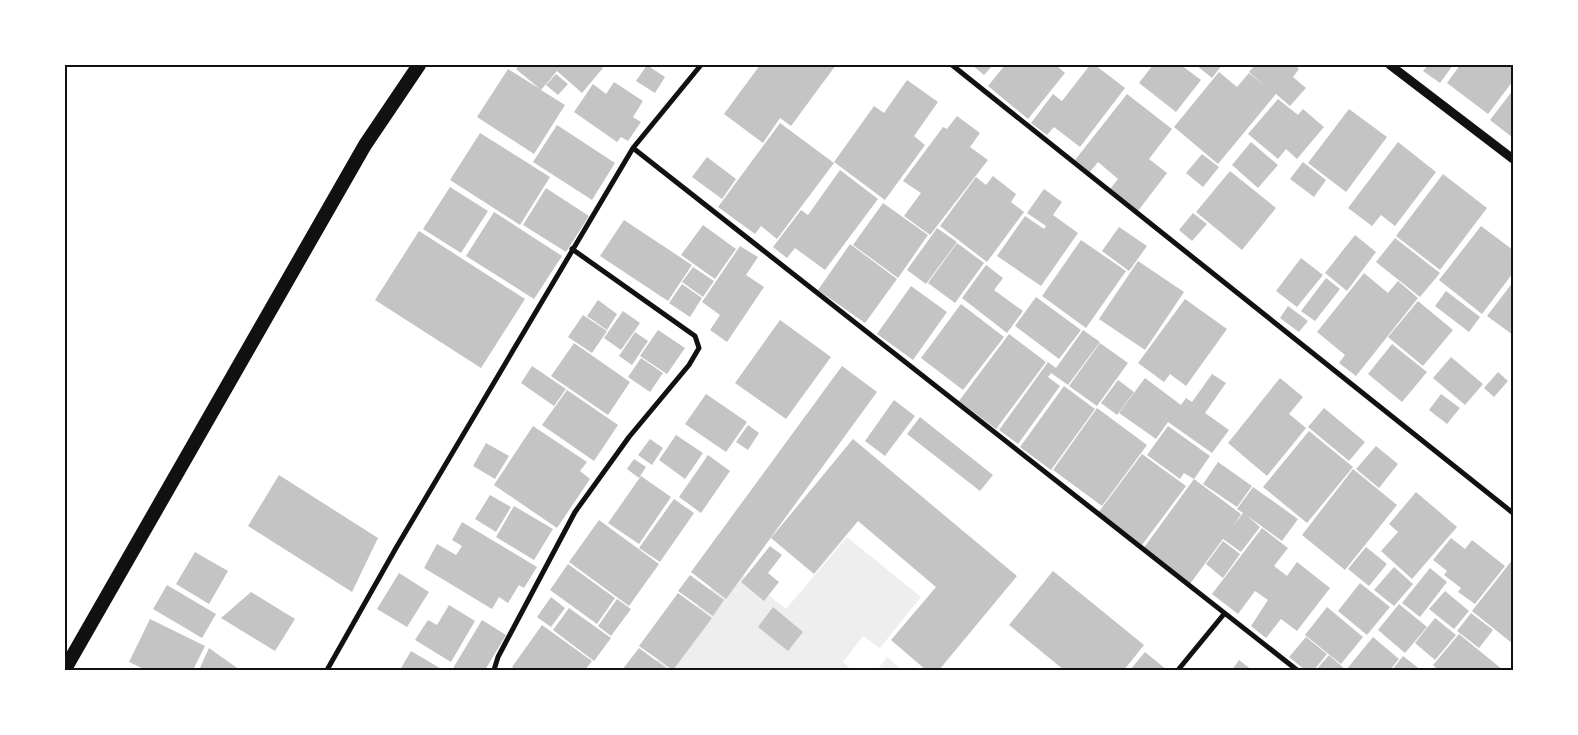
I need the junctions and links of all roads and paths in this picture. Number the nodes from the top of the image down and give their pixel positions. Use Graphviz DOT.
graph roads {
  1 [pos="419,65"];
  2 [pos="701,65"];
  3 [pos="952,65"];
  4 [pos="1390,65"];
  5 [pos="633,148"];
  6 [pos="1513,159"];
  7 [pos="572,249"];
  8 [pos="1513,513"];
  9 [pos="1224,614"];
  10 [pos="65,669"];
  11 [pos="327,670"];
  12 [pos="494,670"];
  13 [pos="1178,670"];
  14 [pos="1297,670"];
  1 -- 10 [label="highway"];
  2 -- 5 [label="street"];
  3 -- 8 [label="street"];
  4 -- 6 [label="street"];
  5 -- 7 [label="street"];
  5 -- 9 [label="street"];
  7 -- 11 [label="street"];
  7 -- 12 [label="street"];
  9 -- 13 [label="street"];
  9 -- 14 [label="street"];
}
